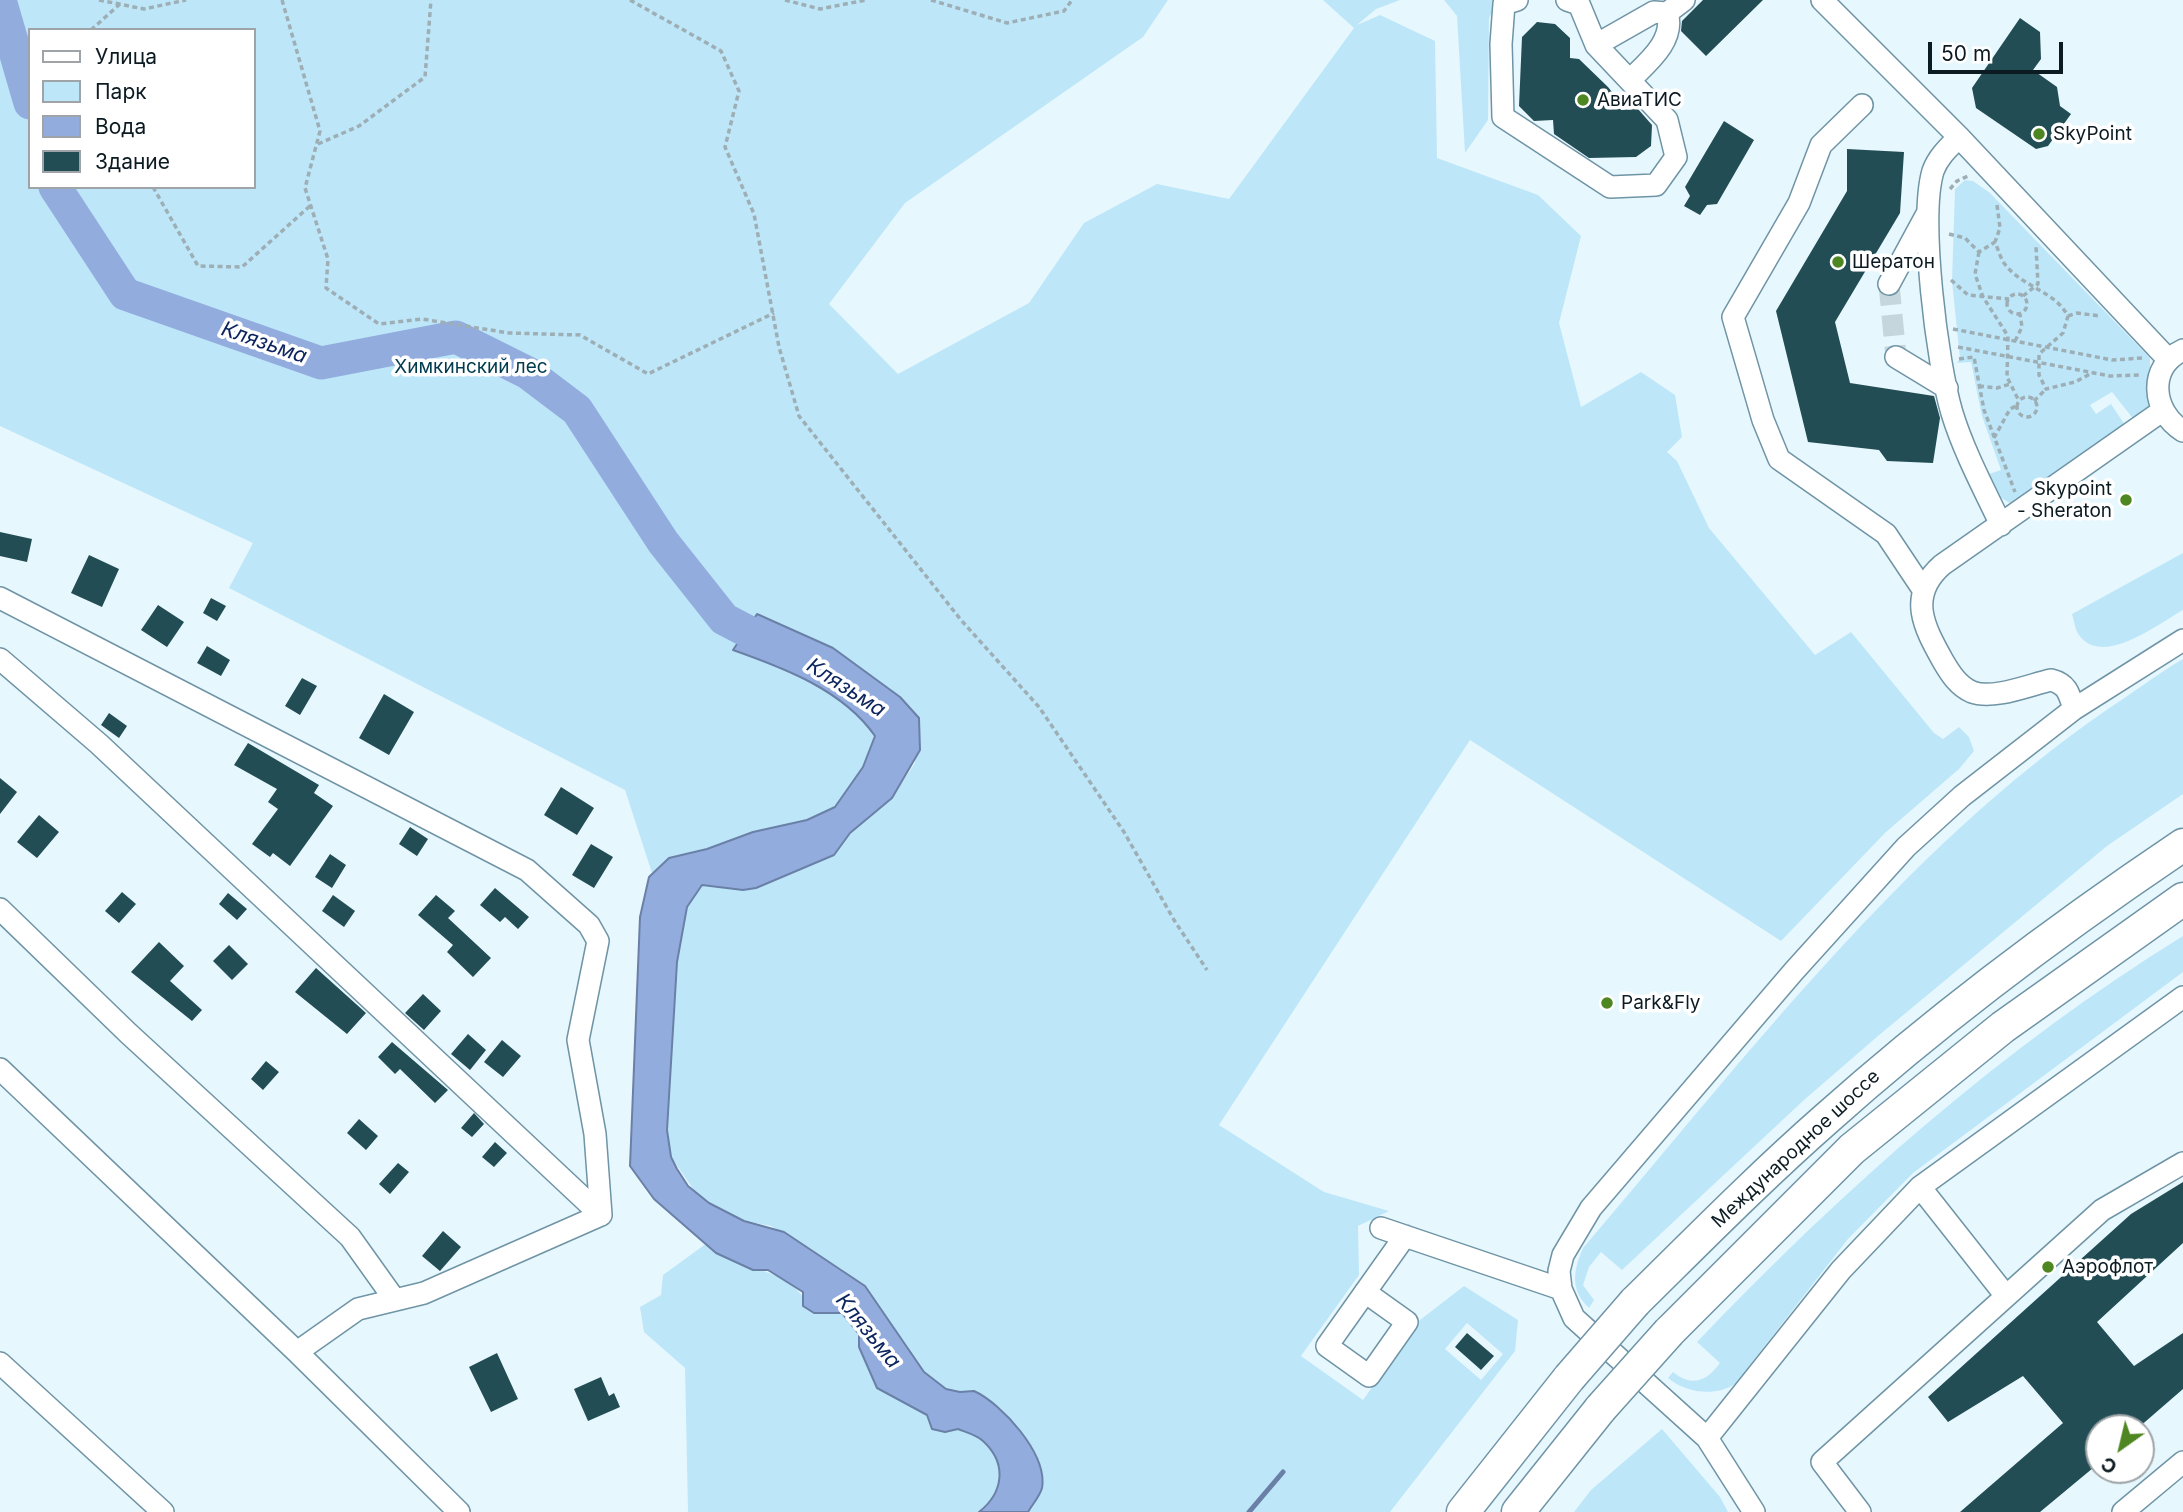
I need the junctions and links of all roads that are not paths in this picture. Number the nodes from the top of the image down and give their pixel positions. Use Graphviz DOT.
graph roads {
  1 [pos="1517,0"];
  2 [pos="1567,0"];
  3 [pos="1822,0"];
  4 [pos="1675,6"];
  5 [pos="1596,44"];
  6 [pos="1630,80"];
  7 [pos="1862,105"];
  8 [pos="1959,137"];
  9 [pos="1928,212"];
  10 [pos="1889,284"];
  11 [pos="1896,357"];
  12 [pos="2169,361"];
  13 [pos="1947,388"];
  14 [pos="2162,411"];
  15 [pos="2183,430"];
  16 [pos="2001,525"];
  17 [pos="1924,591"];
  18 [pos="0,598"];
  19 [pos="2183,640"];
  20 [pos="0,659"];
  21 [pos="2074,709"];
  22 [pos="2183,845"];
  23 [pos="2183,899"];
  24 [pos="0,909"];
  25 [pos="2183,997"];
  26 [pos="0,1069"];
  27 [pos="2183,1163"];
  28 [pos="1920,1187"];
  29 [pos="601,1215"];
  30 [pos="1381,1228"];
  31 [pos="1405,1237"];
  32 [pos="1561,1289"];
  33 [pos="1365,1292"];
  34 [pos="2006,1296"];
  35 [pos="395,1300"];
  36 [pos="297,1352"];
  37 [pos="0,1363"];
  38 [pos="1707,1438"];
  39 [pos="2183,1462"];
  40 [pos="163,1512"];
  41 [pos="459,1512"];
  42 [pos="1464,1512"];
  43 [pos="1518,1512"];
  44 [pos="1754,1512"];
  45 [pos="1860,1512"];
  46 [pos="2123,1512"];
  1 -- 6 [label="street"];
  2 -- 5 [label="street"];
  3 -- 8 [label="street"];
  4 -- 5 [label="street"];
  4 -- 6 [label="street"];
  5 -- 6 [label="street"];
  7 -- 17 [label="street"];
  8 -- 9 [label="street"];
  8 -- 12 [label="street"];
  9 -- 10 [label="street"];
  9 -- 13 [label="street"];
  11 -- 13 [label="street"];
  12 -- 14 [label="street"];
  13 -- 16 [label="street"];
  14 -- 15 [label="street"];
  14 -- 16 [label="street"];
  16 -- 17 [label="street"];
  17 -- 21 [label="street"];
  18 -- 29 [label="street"];
  19 -- 21 [label="street"];
  20 -- 29 [label="street"];
  21 -- 32 [label="street"];
  22 -- 42 [label="highway, Международное шоссе, bridge"];
  23 -- 43 [label="highway, Международное шоссе, bridge"];
  24 -- 35 [label="street"];
  25 -- 28 [label="street"];
  26 -- 36 [label="street"];
  27 -- 34 [label="street"];
  28 -- 34 [label="street"];
  28 -- 38 [label="street"];
  29 -- 35 [label="street"];
  30 -- 31 [label="street"];
  31 -- 32 [label="street"];
  31 -- 33 [label="street"];
  32 -- 38 [label="street"];
  34 -- 45 [label="street"];
  35 -- 36 [label="street"];
  36 -- 41 [label="street"];
  37 -- 40 [label="street"];
  38 -- 44 [label="street"];
  39 -- 46 [label="street"];
}
